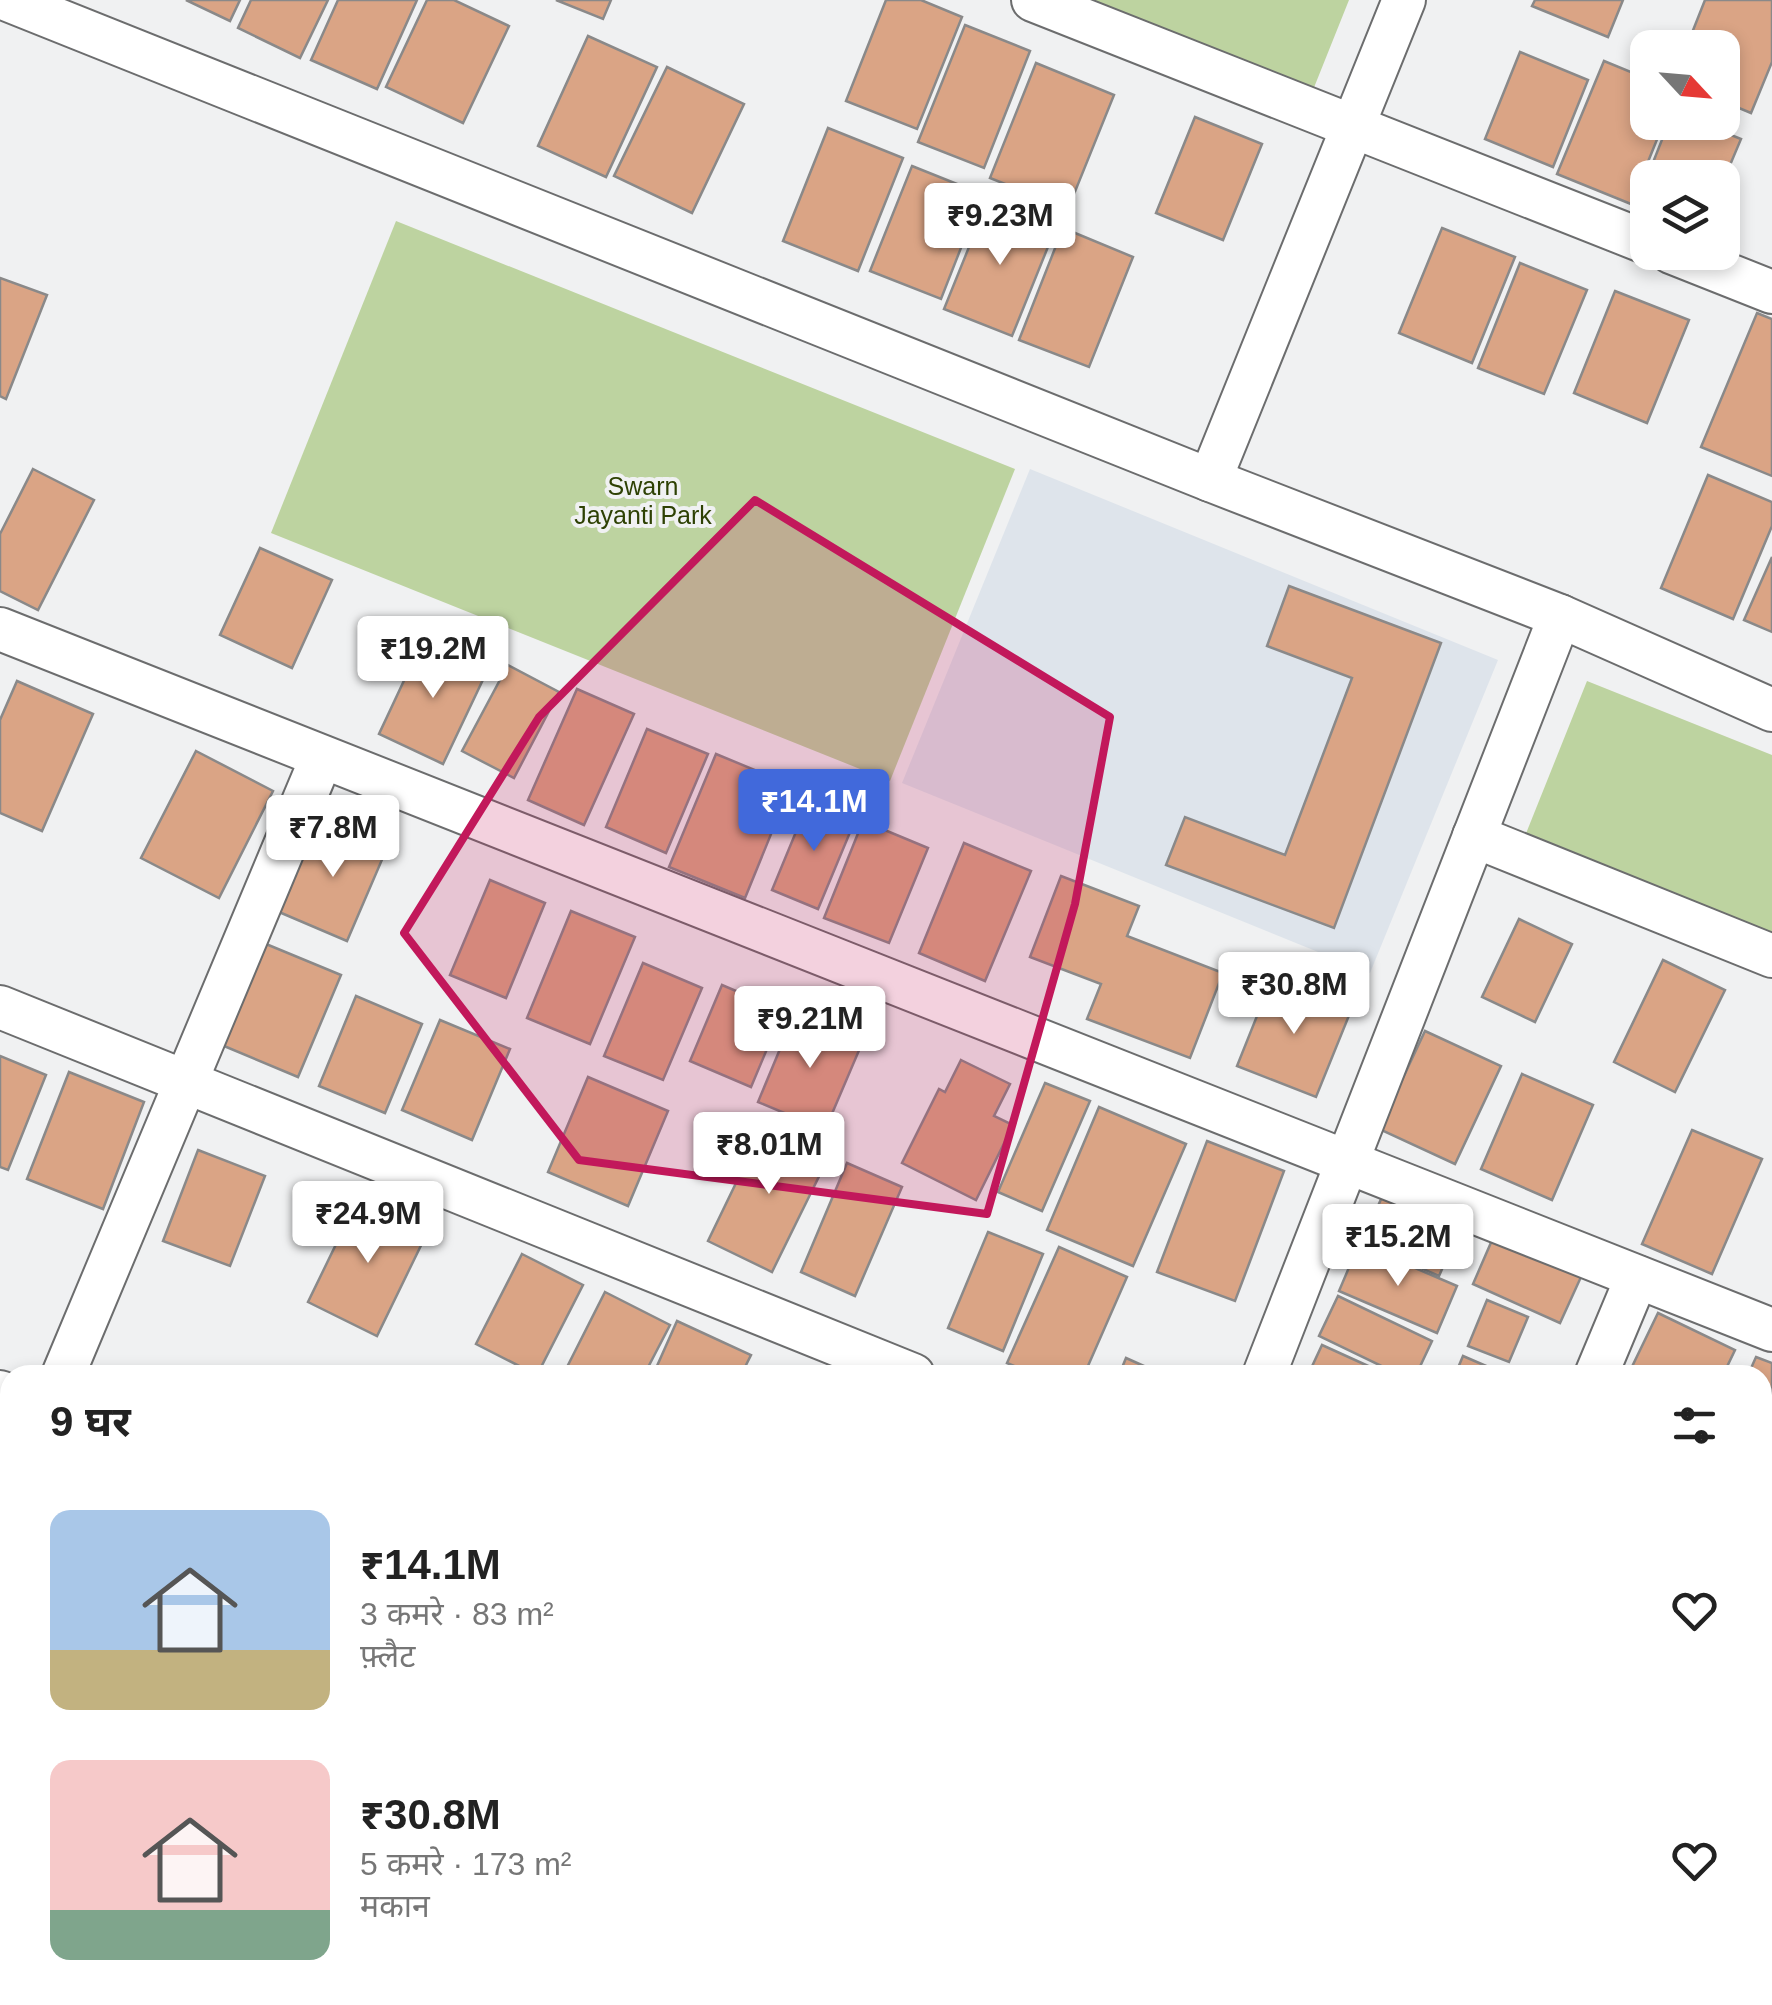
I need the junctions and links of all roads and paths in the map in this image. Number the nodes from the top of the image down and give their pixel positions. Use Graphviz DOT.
graph roads {
  1 [pos="8,0"];
  2 [pos="1032,0"];
  3 [pos="1404,0"];
  4 [pos="1352,126"];
  5 [pos="1630,236"];
  6 [pos="1716,270"];
  7 [pos="1772,292"];
  8 [pos="1210,480"];
  9 [pos="1560,616"];
  10 [pos="0,630"];
  11 [pos="1772,710"];
  12 [pos="322,757"];
  13 [pos="1474,836"];
  14 [pos="1772,956"];
  15 [pos="0,1007"];
  16 [pos="186,1082"];
  17 [pos="1347,1162"];
  18 [pos="1637,1276"];
  19 [pos="1772,1330"];
  20 [pos="67,1365"];
  21 [pos="888,1365"];
  22 [pos="1268,1365"];
  23 [pos="1600,1365"];
  1 -- 8 [label="street"];
  2 -- 4 [label="street"];
  3 -- 4 [label="street"];
  4 -- 5 [label="street"];
  4 -- 8 [label="street"];
  6 -- 7 [label="street"];
  8 -- 9 [label="street"];
  9 -- 11 [label="street"];
  9 -- 13 [label="street"];
  10 -- 12 [label="street"];
  12 -- 16 [label="street"];
  12 -- 17 [label="street"];
  13 -- 14 [label="street"];
  13 -- 17 [label="street"];
  15 -- 16 [label="street"];
  16 -- 20 [label="street"];
  16 -- 21 [label="street"];
  17 -- 18 [label="street"];
  17 -- 22 [label="street"];
  18 -- 19 [label="street"];
  18 -- 23 [label="street"];
}
